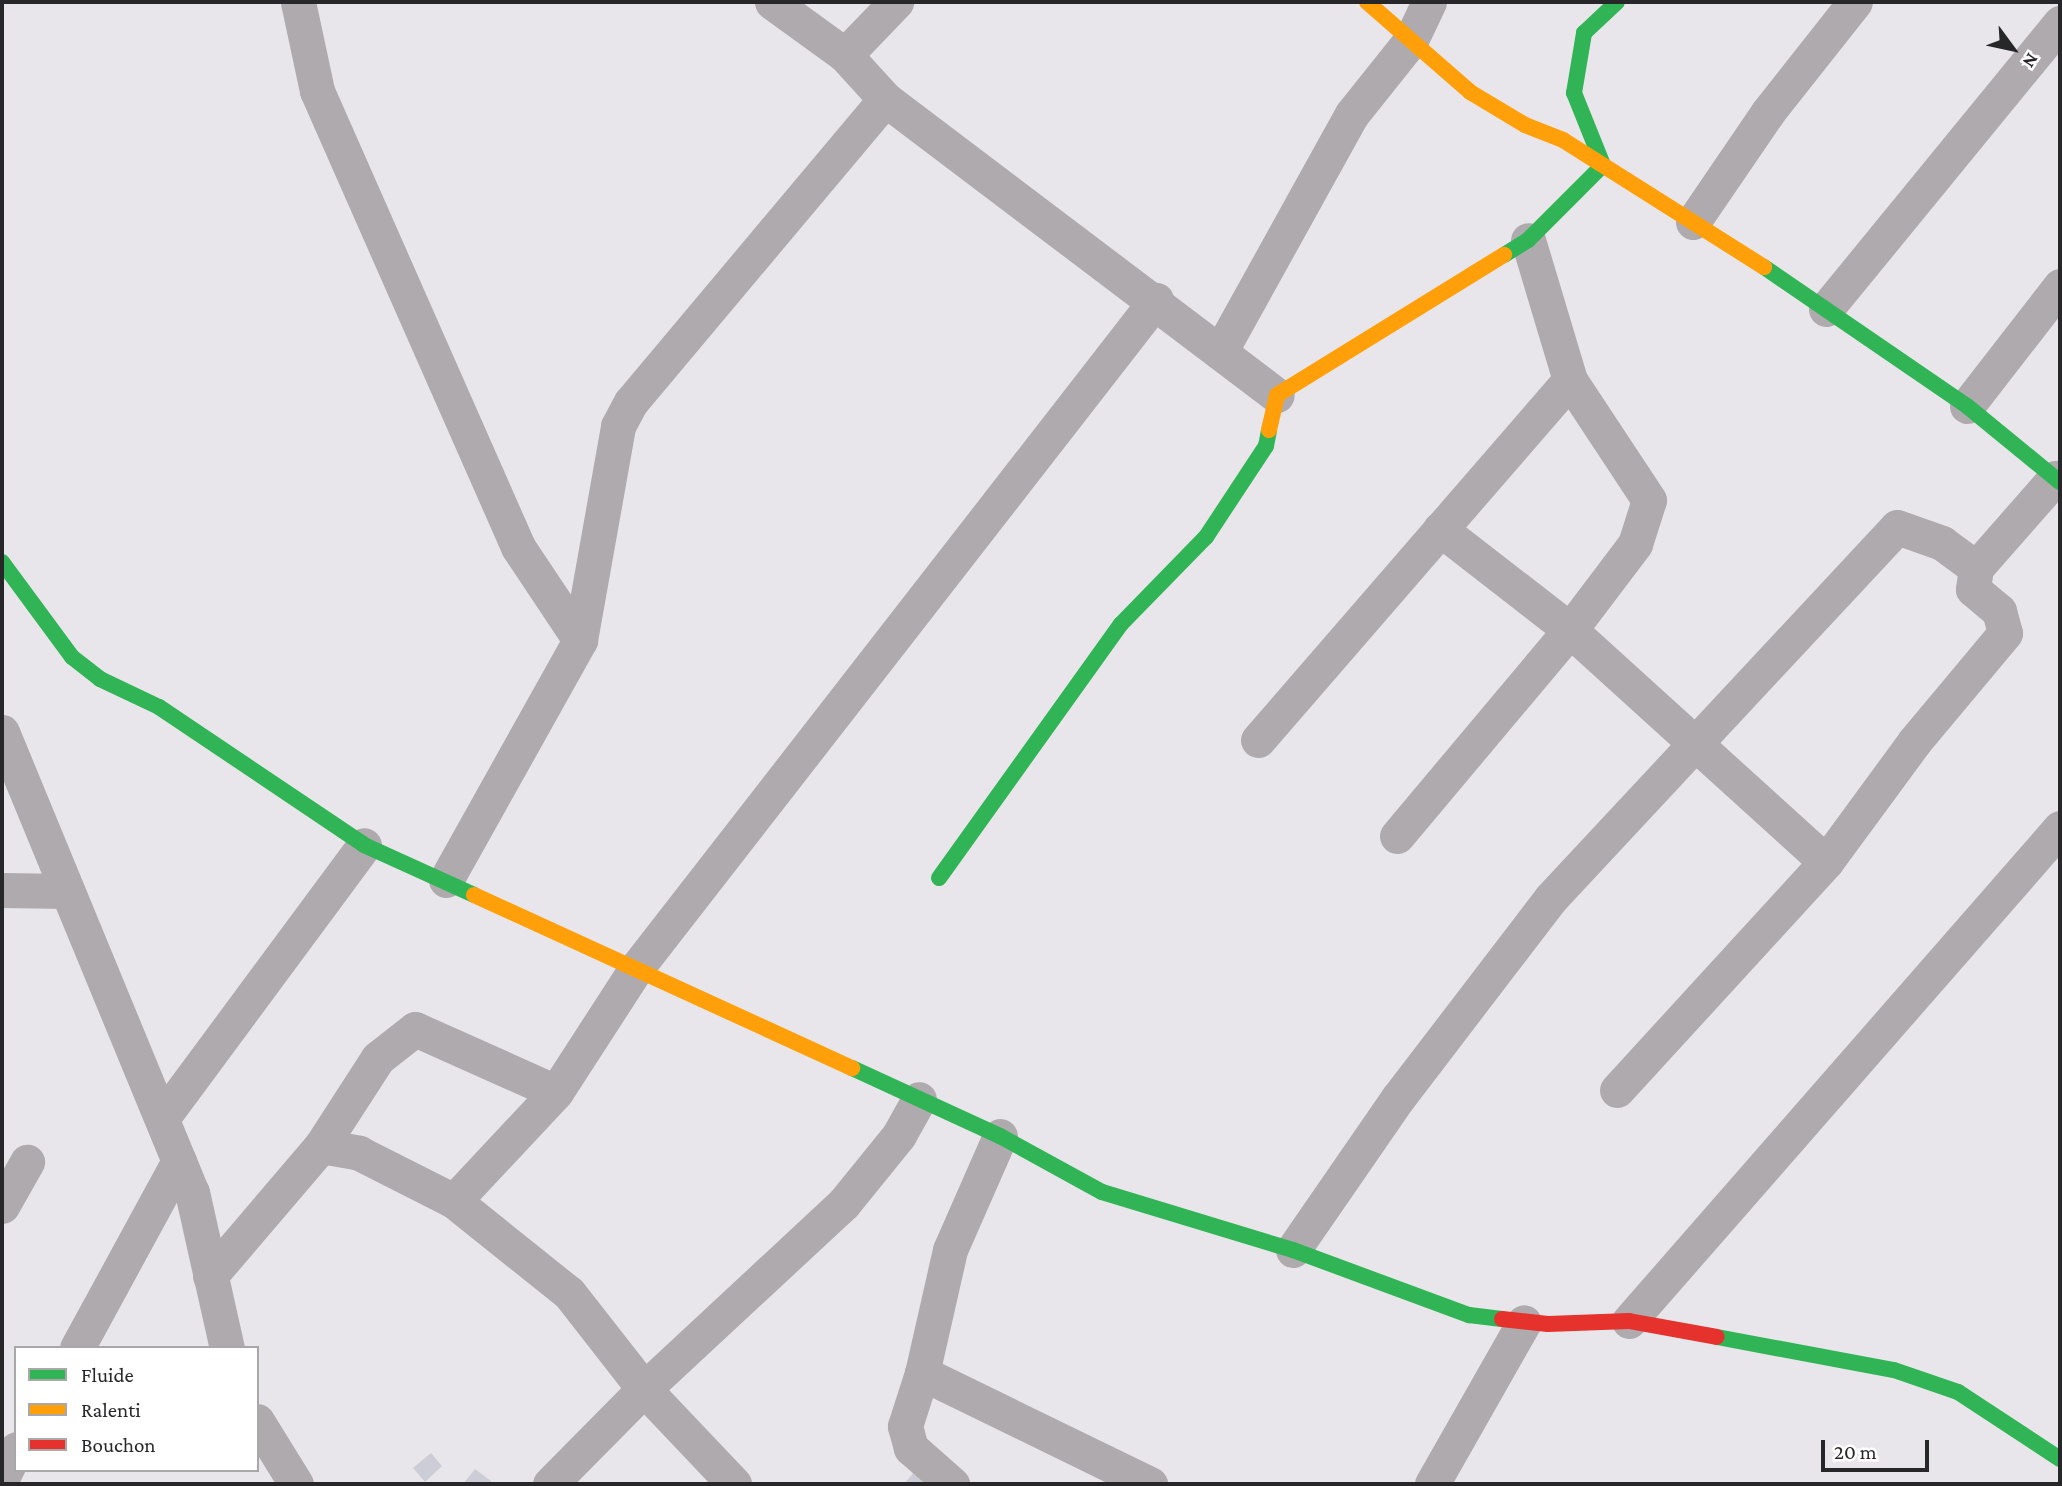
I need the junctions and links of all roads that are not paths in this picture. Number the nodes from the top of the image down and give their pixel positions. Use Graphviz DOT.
graph roads {
  1 [pos="298,2"];
  2 [pos="772,2"];
  3 [pos="896,2"];
  4 [pos="1367,2"];
  5 [pos="1429,2"];
  6 [pos="1617,2"];
  7 [pos="1855,2"];
  8 [pos="2060,23"];
  9 [pos="1411,40"];
  10 [pos="845,55"];
  11 [pos="885,99"];
  12 [pos="1603,165"];
  13 [pos="1693,222"];
  14 [pos="1528,240"];
  15 [pos="2060,286"];
  16 [pos="1156,300"];
  17 [pos="1826,309"];
  18 [pos="1220,352"];
  19 [pos="1570,380"];
  20 [pos="1277,394"];
  21 [pos="1967,406"];
  22 [pos="2057,480"];
  23 [pos="1440,529"];
  24 [pos="2,562"];
  25 [pos="1976,568"];
  26 [pos="1570,630"];
  27 [pos="580,640"];
  28 [pos="2,732"];
  29 [pos="1258,740"];
  30 [pos="1697,746"];
  31 [pos="2060,828"];
  32 [pos="1397,836"];
  33 [pos="364,845"];
  34 [pos="1826,862"];
  35 [pos="939,878"];
  36 [pos="446,880"];
  37 [pos="2,890"];
  38 [pos="66,891"];
  39 [pos="635,970"];
  40 [pos="1618,1090"];
  41 [pos="556,1092"];
  42 [pos="919,1099"];
  43 [pos="163,1117"];
  44 [pos="1000,1136"];
  45 [pos="321,1146"];
  46 [pos="179,1161"];
  47 [pos="27,1162"];
  48 [pos="454,1201"];
  49 [pos="2,1206"];
  50 [pos="1293,1250"];
  51 [pos="210,1276"];
  52 [pos="1629,1321"];
  53 [pos="1524,1322"];
  54 [pos="78,1346"];
  55 [pos="227,1346"];
  56 [pos="922,1373"];
  57 [pos="644,1389"];
  58 [pos="259,1424"];
  59 [pos="14,1453"];
  60 [pos="2060,1459"];
  61 [pos="2,1478"];
  62 [pos="296,1484"];
  63 [pos="550,1484"];
  64 [pos="734,1484"];
  65 [pos="951,1484"];
  66 [pos="1150,1484"];
  67 [pos="1432,1484"];
  1 -- 27 [label="street"];
  2 -- 10 [label="street"];
  3 -- 10 [label="street"];
  4 -- 9 [label="street"];
  5 -- 9 [label="street"];
  6 -- 12 [label="street"];
  7 -- 13 [label="street"];
  8 -- 17 [label="street"];
  9 -- 12 [label="street"];
  9 -- 18 [label="street"];
  10 -- 11 [label="street"];
  11 -- 16 [label="street"];
  11 -- 27 [label="street"];
  12 -- 13 [label="street"];
  12 -- 14 [label="street"];
  13 -- 17 [label="street"];
  14 -- 19 [label="street"];
  14 -- 20 [label="street"];
  15 -- 21 [label="street"];
  16 -- 18 [label="street"];
  16 -- 39 [label="street"];
  17 -- 21 [label="street"];
  18 -- 20 [label="street"];
  19 -- 23 [label="street"];
  19 -- 26 [label="street"];
  20 -- 35 [label="street"];
  21 -- 22 [label="street"];
  22 -- 25 [label="street"];
  23 -- 26 [label="street"];
  23 -- 29 [label="street"];
  24 -- 33 [label="street"];
  25 -- 30 [label="street"];
  25 -- 34 [label="street"];
  26 -- 30 [label="street"];
  26 -- 32 [label="street"];
  27 -- 36 [label="street"];
  28 -- 38 [label="street"];
  30 -- 34 [label="street"];
  30 -- 50 [label="street"];
  31 -- 52 [label="street"];
  33 -- 36 [label="street"];
  33 -- 43 [label="street"];
  34 -- 40 [label="street"];
  36 -- 39 [label="street"];
  37 -- 38 [label="street"];
  38 -- 43 [label="street"];
  39 -- 41 [label="street"];
  39 -- 42 [label="street"];
  41 -- 45 [label="street"];
  41 -- 48 [label="street"];
  42 -- 44 [label="street"];
  42 -- 57 [label="street"];
  43 -- 46 [label="street"];
  44 -- 50 [label="street"];
  44 -- 56 [label="street"];
  45 -- 48 [label="street"];
  45 -- 51 [label="street"];
  46 -- 51 [label="street"];
  46 -- 54 [label="street"];
  47 -- 49 [label="street"];
  48 -- 57 [label="street"];
  50 -- 53 [label="street"];
  51 -- 55 [label="street"];
  52 -- 53 [label="street"];
  52 -- 60 [label="street"];
  53 -- 67 [label="street"];
  56 -- 65 [label="street"];
  56 -- 66 [label="street"];
  57 -- 63 [label="street"];
  57 -- 64 [label="street"];
  58 -- 62 [label="street"];
  59 -- 61 [label="street"];
}
